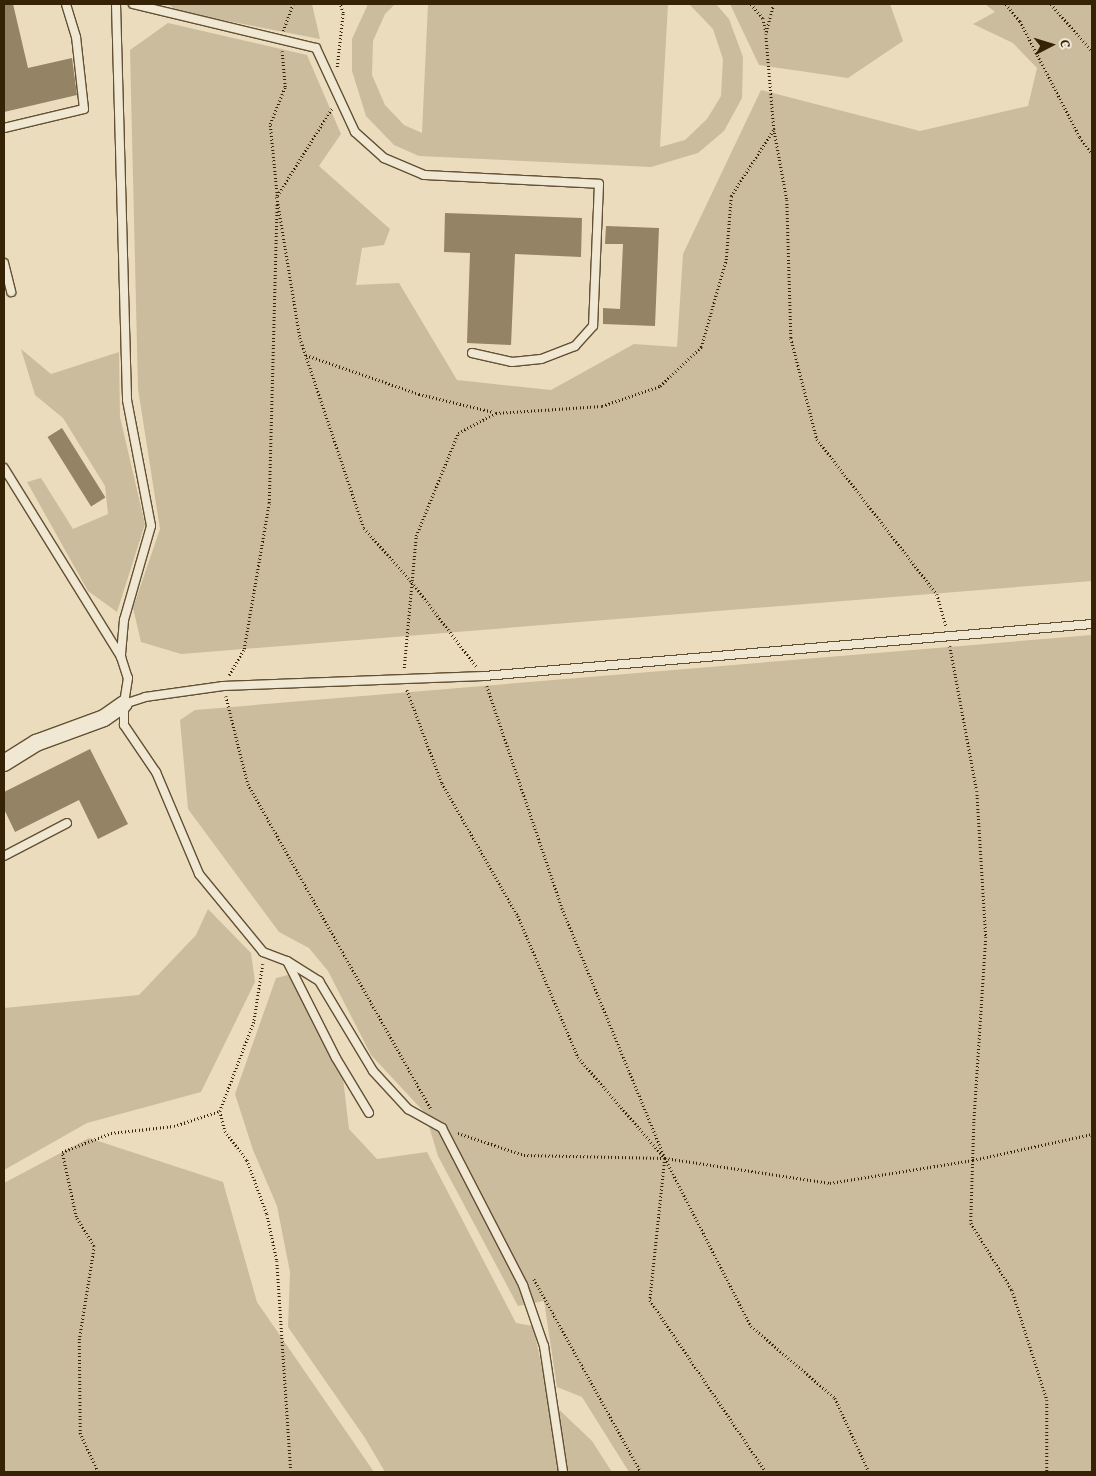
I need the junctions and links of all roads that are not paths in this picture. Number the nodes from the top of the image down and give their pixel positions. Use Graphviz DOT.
graph roads {
  1 [pos="66,4"];
  2 [pos="116,4"];
  3 [pos="133,4"];
  4 [pos="4,128"];
  5 [pos="4,263"];
  6 [pos="11,292"];
  7 [pos="472,353"];
  8 [pos="4,468"];
  9 [pos="1092,624"];
  10 [pos="121,657"];
  11 [pos="124,704"];
  12 [pos="4,763"];
  13 [pos="67,823"];
  14 [pos="4,856"];
  15 [pos="287,961"];
  16 [pos="369,1113"];
  17 [pos="563,1472"];
  1 -- 4 [label="lane"];
  2 -- 10 [label="lane"];
  3 -- 7 [label="lane"];
  5 -- 6 [label="lane"];
  8 -- 10 [label="lane"];
  9 -- 11 [label="lane"];
  10 -- 11 [label="lane"];
  11 -- 12 [label="street"];
  11 -- 15 [label="lane"];
  13 -- 14 [label="lane"];
  15 -- 16 [label="lane"];
  15 -- 17 [label="lane"];
}
